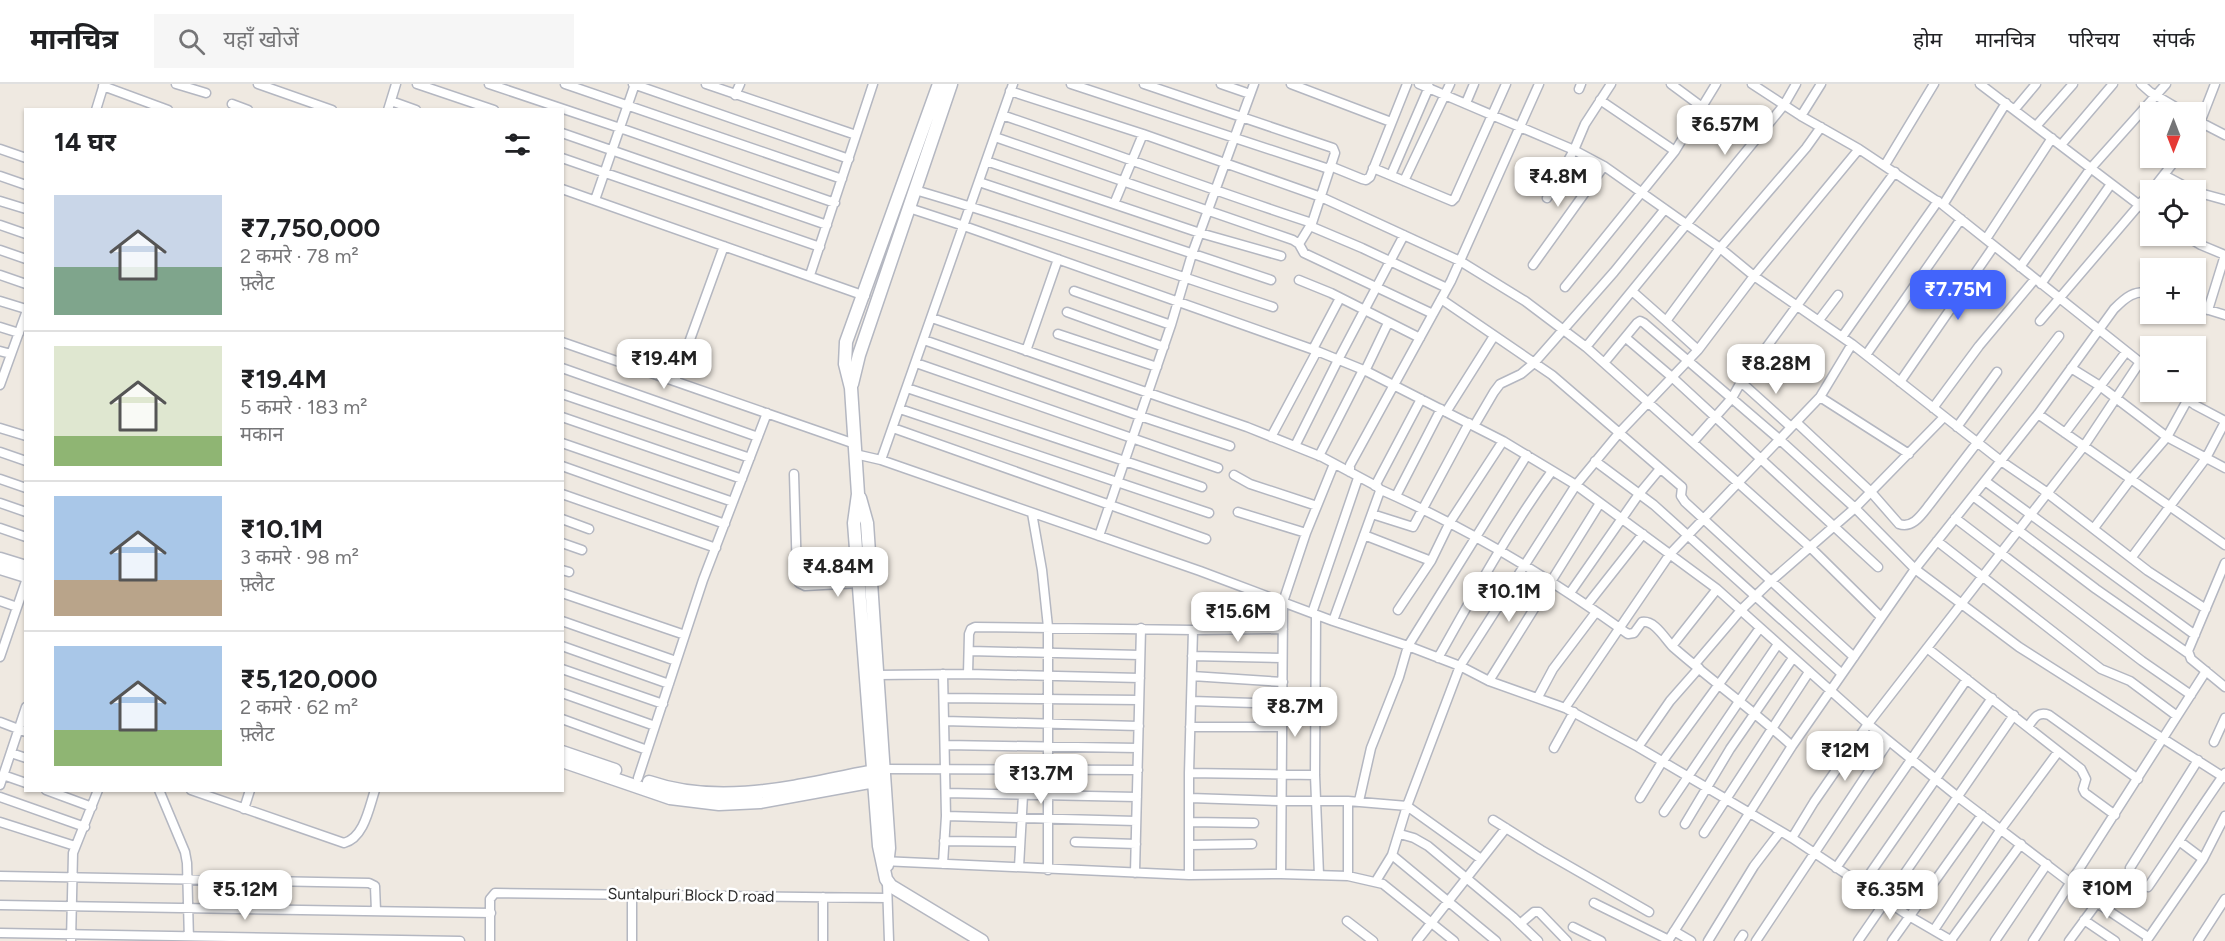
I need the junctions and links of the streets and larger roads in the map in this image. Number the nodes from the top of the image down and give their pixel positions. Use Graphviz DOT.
graph roads {
  1 [pos="176,84"];
  2 [pos="258,84"];
  3 [pos="396,84"];
  4 [pos="417,84"];
  5 [pos="489,84"];
  6 [pos="565,84"];
  7 [pos="634,84"];
  8 [pos="706,84"];
  9 [pos="740,84"];
  10 [pos="873,84"];
  11 [pos="939,84"];
  12 [pos="951,84"];
  13 [pos="1071,84"];
  14 [pos="1144,84"];
  15 [pos="1221,84"];
  16 [pos="1254,84"];
  17 [pos="1291,84"];
  18 [pos="1407,84"];
  19 [pos="1419,84"];
  20 [pos="1450,84"];
  21 [pos="1474,84"];
  22 [pos="1506,84"];
  23 [pos="1539,84"];
  24 [pos="1611,84"];
  25 [pos="1671,84"];
  26 [pos="1716,84"];
  27 [pos="1796,84"];
  28 [pos="1821,84"];
  29 [pos="1934,84"];
  30 [pos="1980,84"];
  31 [pos="2036,84"];
  32 [pos="2073,84"];
  33 [pos="2113,84"];
  34 [pos="2141,84"];
  35 [pos="2166,84"];
  36 [pos="2215,84"];
  37 [pos="104,85"];
  38 [pos="1758,86"];
  39 [pos="1429,87"];
  40 [pos="1011,88"];
  41 [pos="206,93"];
  42 [pos="1250,94"];
  43 [pos="1446,94"];
  44 [pos="735,95"];
  45 [pos="2155,95"];
  46 [pos="1600,100"];
  47 [pos="2167,102"];
  48 [pos="1466,103"];
  49 [pos="2006,103"];
  50 [pos="2206,103"];
  51 [pos="232,104"];
  52 [pos="389,105"];
  53 [pos="1784,105"];
  54 [pos="628,106"];
  55 [pos="1702,107"];
  56 [pos="97,108"];
  57 [pos="163,108"];
  58 [pos="243,108"];
  59 [pos="326,108"];
  60 [pos="405,108"];
  61 [pos="488,108"];
  62 [pos="560,108"];
  63 [pos="564,109"];
  64 [pos="2015,109"];
  65 [pos="1002,115"];
  66 [pos="1490,115"];
  67 [pos="1801,116"];
  68 [pos="1242,117"];
  69 [pos="1392,123"];
  70 [pos="2206,125"];
  71 [pos="2037,126"];
  72 [pos="1821,127"];
  73 [pos="620,128"];
  74 [pos="1518,128"];
  75 [pos="564,133"];
  76 [pos="856,135"];
  77 [pos="1143,135"];
  78 [pos="2225,135"];
  79 [pos="994,137"];
  80 [pos="1234,138"];
  81 [pos="2052,138"];
  82 [pos="2061,145"];
  83 [pos="1859,148"];
  84 [pos="0,149"];
  85 [pos="613,149"];
  86 [pos="1574,150"];
  87 [pos="1675,151"];
  88 [pos="24,157"];
  89 [pos="564,159"];
  90 [pos="849,159"];
  91 [pos="1134,160"];
  92 [pos="986,161"];
  93 [pos="1224,164"];
  94 [pos="1885,165"];
  95 [pos="1604,166"];
  96 [pos="1330,168"];
  97 [pos="1373,168"];
  98 [pos="2091,168"];
  99 [pos="2169,168"];
  100 [pos="605,172"];
  101 [pos="1895,172"];
  102 [pos="1391,175"];
  103 [pos="2164,175"];
  104 [pos="0,176"];
  105 [pos="842,179"];
  106 [pos="2160,180"];
  107 [pos="2173,180"];
  108 [pos="1404,181"];
  109 [pos="979,182"];
  110 [pos="1125,182"];
  111 [pos="24,184"];
  112 [pos="2111,184"];
  113 [pos="564,190"];
  114 [pos="915,190"];
  115 [pos="1216,191"];
  116 [pos="1642,193"];
  117 [pos="2206,194"];
  118 [pos="1321,197"];
  119 [pos="1547,198"];
  120 [pos="595,200"];
  121 [pos="2225,200"];
  122 [pos="0,201"];
  123 [pos="835,203"];
  124 [pos="1940,203"];
  125 [pos="1114,204"];
  126 [pos="971,206"];
  127 [pos="2139,206"];
  128 [pos="24,208"];
  129 [pos="909,208"];
  130 [pos="1665,209"];
  131 [pos="1209,211"];
  132 [pos="1961,219"];
  133 [pos="1687,224"];
  134 [pos="0,225"];
  135 [pos="827,225"];
  136 [pos="1311,225"];
  137 [pos="964,226"];
  138 [pos="24,233"];
  139 [pos="1200,233"];
  140 [pos="1404,235"];
  141 [pos="1986,239"];
  142 [pos="1299,244"];
  143 [pos="724,246"];
  144 [pos="1994,246"];
  145 [pos="2203,246"];
  146 [pos="820,247"];
  147 [pos="1720,248"];
  148 [pos="0,250"];
  149 [pos="1192,254"];
  150 [pos="2225,255"];
  151 [pos="1281,256"];
  152 [pos="24,258"];
  153 [pos="1058,259"];
  154 [pos="1391,261"];
  155 [pos="1460,261"];
  156 [pos="1533,265"];
  157 [pos="2020,267"];
  158 [pos="0,275"];
  159 [pos="810,275"];
  160 [pos="1754,276"];
  161 [pos="1185,278"];
  162 [pos="1271,280"];
  163 [pos="1299,280"];
  164 [pos="2038,282"];
  165 [pos="24,283"];
  166 [pos="1377,287"];
  167 [pos="1565,287"];
  168 [pos="1446,288"];
  169 [pos="1074,291"];
  170 [pos="1632,291"];
  171 [pos="2140,292"];
  172 [pos="1838,295"];
  173 [pos="865,296"];
  174 [pos="1340,298"];
  175 [pos="1441,299"];
  176 [pos="2060,300"];
  177 [pos="0,301"];
  178 [pos="1177,301"];
  179 [pos="1798,305"];
  180 [pos="1274,307"];
  181 [pos="24,310"];
  182 [pos="1365,310"];
  183 [pos="2208,310"];
  184 [pos="1067,312"];
  185 [pos="1433,314"];
  186 [pos="2225,315"];
  187 [pos="24,317"];
  188 [pos="932,318"];
  189 [pos="1819,320"];
  190 [pos="1666,321"];
  191 [pos="2040,321"];
  192 [pos="1389,323"];
  193 [pos="1172,325"];
  194 [pos="0,327"];
  195 [pos="1562,329"];
  196 [pos="2098,331"];
  197 [pos="19,333"];
  198 [pos="1058,334"];
  199 [pos="1494,336"];
  200 [pos="2059,336"];
  201 [pos="1842,337"];
  202 [pos="1420,338"];
  203 [pos="1626,338"];
  204 [pos="924,340"];
  205 [pos="564,343"];
  206 [pos="1852,344"];
  207 [pos="1164,347"];
  208 [pos="1586,347"];
  209 [pos="1315,350"];
  210 [pos="1698,350"];
  211 [pos="0,351"];
  212 [pos="1026,351"];
  213 [pos="2126,352"];
  214 [pos="11,354"];
  215 [pos="1866,355"];
  216 [pos="1338,360"];
  217 [pos="1689,360"];
  218 [pos="2140,362"];
  219 [pos="916,363"];
  220 [pos="1534,363"];
  221 [pos="1604,363"];
  222 [pos="1157,367"];
  223 [pos="2071,368"];
  224 [pos="564,369"];
  225 [pos="1364,371"];
  226 [pos="1997,372"];
  227 [pos="1672,378"];
  228 [pos="1,379"];
  229 [pos="675,381"];
  230 [pos="1741,382"];
  231 [pos="1900,382"];
  232 [pos="1395,386"];
  233 [pos="2100,386"];
  234 [pos="850,388"];
  235 [pos="907,388"];
  236 [pos="1148,394"];
  237 [pos="564,395"];
  238 [pos="1820,397"];
  239 [pos="1732,398"];
  240 [pos="2116,398"];
  241 [pos="1421,399"];
  242 [pos="1650,402"];
  243 [pos="2186,402"];
  244 [pos="2193,402"];
  245 [pos="1933,408"];
  246 [pos="900,409"];
  247 [pos="1444,410"];
  248 [pos="767,413"];
  249 [pos="2038,414"];
  250 [pos="1140,416"];
  251 [pos="1715,416"];
  252 [pos="1944,417"];
  253 [pos="564,418"];
  254 [pos="2225,421"];
  255 [pos="1471,425"];
  256 [pos="1794,425"];
  257 [pos="1957,427"];
  258 [pos="0,428"];
  259 [pos="892,428"];
  260 [pos="1619,433"];
  261 [pos="2065,433"];
  262 [pos="24,435"];
  263 [pos="758,437"];
  264 [pos="1271,437"];
  265 [pos="2167,437"];
  266 [pos="1779,439"];
  267 [pos="1132,440"];
  268 [pos="1503,441"];
  269 [pos="1977,441"];
  270 [pos="1693,442"];
  271 [pos="564,443"];
  272 [pos="1230,446"];
  273 [pos="1295,446"];
  274 [pos="2084,446"];
  275 [pos="855,449"];
  276 [pos="0,452"];
  277 [pos="1909,454"];
  278 [pos="1527,455"];
  279 [pos="1319,456"];
  280 [pos="750,458"];
  281 [pos="1761,458"];
  282 [pos="2206,458"];
  283 [pos="24,460"];
  284 [pos="881,460"];
  285 [pos="1595,461"];
  286 [pos="2001,461"];
  287 [pos="1125,462"];
  288 [pos="1334,464"];
  289 [pos="564,467"];
  290 [pos="1218,468"];
  291 [pos="2225,468"];
  292 [pos="1659,470"];
  293 [pos="1552,471"];
  294 [pos="1350,472"];
  295 [pos="794,474"];
  296 [pos="1234,475"];
  297 [pos="1358,478"];
  298 [pos="0,479"];
  299 [pos="742,479"];
  300 [pos="2131,479"];
  301 [pos="1985,481"];
  302 [pos="1118,482"];
  303 [pos="1739,483"];
  304 [pos="1576,485"];
  305 [pos="24,487"];
  306 [pos="1202,487"];
  307 [pos="1377,487"];
  308 [pos="1871,492"];
  309 [pos="2048,493"];
  310 [pos="858,494"];
  311 [pos="1639,494"];
  312 [pos="564,495"];
  313 [pos="1396,496"];
  314 [pos="1973,496"];
  315 [pos="733,502"];
  316 [pos="0,503"];
  317 [pos="1600,503"];
  318 [pos="1110,506"];
  319 [pos="1317,506"];
  320 [pos="2170,507"];
  321 [pos="1422,508"];
  322 [pos="1855,508"];
  323 [pos="24,511"];
  324 [pos="1238,512"];
  325 [pos="1032,513"];
  326 [pos="1209,513"];
  327 [pos="1372,514"];
  328 [pos="2032,514"];
  329 [pos="1955,518"];
  330 [pos="1622,519"];
  331 [pos="1704,519"];
  332 [pos="564,520"];
  333 [pos="1450,522"];
  334 [pos="725,524"];
  335 [pos="1835,527"];
  336 [pos="0,528"];
  337 [pos="2094,528"];
  338 [pos="589,529"];
  339 [pos="2019,531"];
  340 [pos="1306,533"];
  341 [pos="1642,534"];
  342 [pos="1364,535"];
  343 [pos="24,536"];
  344 [pos="1099,536"];
  345 [pos="1688,536"];
  346 [pos="1477,537"];
  347 [pos="1206,539"];
  348 [pos="1937,541"];
  349 [pos="564,544"];
  350 [pos="2225,545"];
  351 [pos="716,548"];
  352 [pos="1811,548"];
  353 [pos="582,550"];
  354 [pos="1499,550"];
  355 [pos="2001,553"];
  356 [pos="1670,554"];
  357 [pos="2132,557"];
  358 [pos="0,559"];
  359 [pos="1431,561"];
  360 [pos="2225,564"];
  361 [pos="1524,565"];
  362 [pos="24,566"];
  363 [pos="1878,567"];
  364 [pos="0,568"];
  365 [pos="1915,569"];
  366 [pos="24,575"];
  367 [pos="1982,576"];
  368 [pos="1551,580"];
  369 [pos="1771,581"];
  370 [pos="2221,582"];
  371 [pos="859,583"];
  372 [pos="24,587"];
  373 [pos="1717,589"];
  374 [pos="1570,593"];
  375 [pos="564,594"];
  376 [pos="1756,597"];
  377 [pos="0,601"];
  378 [pos="1283,602"];
  379 [pos="1960,604"];
  380 [pos="1587,605"];
  381 [pos="17,607"];
  382 [pos="2206,609"];
  383 [pos="1398,610"];
  384 [pos="1741,610"];
  385 [pos="1596,612"];
  386 [pos="1314,614"];
  387 [pos="1881,617"];
  388 [pos="1333,621"];
  389 [pos="564,622"];
  390 [pos="0,624"];
  391 [pos="1048,627"];
  392 [pos="1619,627"];
  393 [pos="9,628"];
  394 [pos="1141,628"];
  395 [pos="1760,628"];
  396 [pos="1283,629"];
  397 [pos="1193,630"];
  398 [pos="2195,634"];
  399 [pos="685,635"];
  400 [pos="1778,644"];
  401 [pos="1408,646"];
  402 [pos="1672,646"];
  403 [pos="564,647"];
  404 [pos="1927,648"];
  405 [pos="970,651"];
  406 [pos="1,653"];
  407 [pos="1048,653"];
  408 [pos="2188,654"];
  409 [pos="1140,655"];
  410 [pos="1192,656"];
  411 [pos="1854,657"];
  412 [pos="1282,658"];
  413 [pos="1438,658"];
  414 [pos="1793,658"];
  415 [pos="676,661"];
  416 [pos="1460,666"];
  417 [pos="1697,666"];
  418 [pos="564,670"];
  419 [pos="2206,671"];
  420 [pos="1809,672"];
  421 [pos="944,674"];
  422 [pos="968,674"];
  423 [pos="1842,674"];
  424 [pos="877,675"];
  425 [pos="1192,676"];
  426 [pos="1048,677"];
  427 [pos="1140,678"];
  428 [pos="1967,679"];
  429 [pos="1489,681"];
  430 [pos="1282,682"];
  431 [pos="669,684"];
  432 [pos="1717,686"];
  433 [pos="2225,687"];
  434 [pos="1830,691"];
  435 [pos="564,694"];
  436 [pos="2191,695"];
  437 [pos="1538,697"];
  438 [pos="945,698"];
  439 [pos="1048,698"];
  440 [pos="1992,698"];
  441 [pos="1139,700"];
  442 [pos="1191,701"];
  443 [pos="1739,702"];
  444 [pos="1254,703"];
  445 [pos="663,704"];
  446 [pos="1565,708"];
  447 [pos="1574,712"];
  448 [pos="1754,713"];
  449 [pos="2014,715"];
  450 [pos="2177,716"];
  451 [pos="2225,718"];
  452 [pos="564,720"];
  453 [pos="944,721"];
  454 [pos="0,723"];
  455 [pos="1048,723"];
  456 [pos="1868,724"];
  457 [pos="655,726"];
  458 [pos="1138,726"];
  459 [pos="1190,727"];
  460 [pos="1282,727"];
  461 [pos="1772,727"];
  462 [pos="2028,727"];
  463 [pos="22,730"];
  464 [pos="2163,737"];
  465 [pos="1889,741"];
  466 [pos="2214,742"];
  467 [pos="945,745"];
  468 [pos="1792,746"];
  469 [pos="1048,747"];
  470 [pos="1638,747"];
  471 [pos="1138,748"];
  472 [pos="1554,748"];
  473 [pos="647,750"];
  474 [pos="2058,752"];
  475 [pos="11,753"];
  476 [pos="564,753"];
  477 [pos="24,757"];
  478 [pos="1912,760"];
  479 [pos="2198,760"];
  480 [pos="564,762"];
  481 [pos="1662,762"];
  482 [pos="945,769"];
  483 [pos="1048,769"];
  484 [pos="1138,770"];
  485 [pos="1189,773"];
  486 [pos="1281,774"];
  487 [pos="3,775"];
  488 [pos="879,775"];
  489 [pos="1315,775"];
  490 [pos="2224,775"];
  491 [pos="1687,776"];
  492 [pos="638,778"];
  493 [pos="1935,778"];
  494 [pos="2138,779"];
  495 [pos="24,782"];
  496 [pos="0,785"];
  497 [pos="1706,787"];
  498 [pos="51,792"];
  499 [pos="97,792"];
  500 [pos="160,792"];
  501 [pos="197,792"];
  502 [pos="249,792"];
  503 [pos="374,792"];
  504 [pos="945,793"];
  505 [pos="1023,795"];
  506 [pos="1048,795"];
  507 [pos="1958,796"];
  508 [pos="0,797"];
  509 [pos="1137,797"];
  510 [pos="1190,798"];
  511 [pos="1641,798"];
  512 [pos="1724,799"];
  513 [pos="1280,801"];
  514 [pos="1317,801"];
  515 [pos="1348,801"];
  516 [pos="1359,801"];
  517 [pos="1407,806"];
  518 [pos="92,807"];
  519 [pos="244,809"];
  520 [pos="1664,812"];
  521 [pos="1750,814"];
  522 [pos="1982,815"];
  523 [pos="946,816"];
  524 [pos="2115,816"];
  525 [pos="2225,816"];
  526 [pos="1022,818"];
  527 [pos="1048,818"];
  528 [pos="1493,820"];
  529 [pos="1136,821"];
  530 [pos="0,822"];
  531 [pos="1190,822"];
  532 [pos="1254,823"];
  533 [pos="1685,824"];
  534 [pos="85,827"];
  535 [pos="1506,828"];
  536 [pos="2001,829"];
  537 [pos="1780,832"];
  538 [pos="1704,833"];
  539 [pos="1400,834"];
  540 [pos="1792,838"];
  541 [pos="944,841"];
  542 [pos="2180,841"];
  543 [pos="1019,842"];
  544 [pos="1076,842"];
  545 [pos="1136,844"];
  546 [pos="1190,844"];
  547 [pos="1252,844"];
  548 [pos="2021,844"];
  549 [pos="75,846"];
  550 [pos="1813,853"];
  551 [pos="1392,855"];
  552 [pos="1481,859"];
  553 [pos="2203,859"];
  554 [pos="885,861"];
  555 [pos="942,864"];
  556 [pos="2047,864"];
  557 [pos="1019,867"];
  558 [pos="1836,868"];
  559 [pos="2130,868"];
  560 [pos="1048,870"];
  561 [pos="1135,873"];
  562 [pos="1281,874"];
  563 [pos="1189,875"];
  564 [pos="1319,875"];
  565 [pos="0,876"];
  566 [pos="1348,876"];
  567 [pos="72,877"];
  568 [pos="1466,877"];
  569 [pos="188,880"];
  570 [pos="886,881"];
  571 [pos="1376,881"];
  572 [pos="2072,882"];
  573 [pos="1862,885"];
  574 [pos="2148,887"];
  575 [pos="632,894"];
  576 [pos="824,897"];
  577 [pos="887,898"];
  578 [pos="2225,899"];
  579 [pos="1448,901"];
  580 [pos="1887,901"];
  581 [pos="1594,903"];
  582 [pos="2097,903"];
  583 [pos="0,905"];
  584 [pos="72,906"];
  585 [pos="189,907"];
  586 [pos="376,911"];
  587 [pos="1650,912"];
  588 [pos="491,914"];
  589 [pos="1909,916"];
  590 [pos="2084,920"];
  591 [pos="1347,921"];
  592 [pos="1431,922"];
  593 [pos="1520,924"];
  594 [pos="1573,927"];
  595 [pos="1674,931"];
  596 [pos="0,933"];
  597 [pos="1938,935"];
  598 [pos="71,938"];
  599 [pos="189,939"];
  600 [pos="2147,939"];
  601 [pos="2072,940"];
  602 [pos="460,941"];
  603 [pos="490,941"];
  604 [pos="632,941"];
  605 [pos="823,941"];
  606 [pos="889,941"];
  607 [pos="982,941"];
  608 [pos="1373,941"];
  609 [pos="1417,941"];
  610 [pos="1454,941"];
  611 [pos="1496,941"];
  612 [pos="1538,941"];
  613 [pos="1567,941"];
  614 [pos="1601,941"];
  615 [pos="1668,941"];
  616 [pos="1691,941"];
  617 [pos="1708,941"];
  618 [pos="1756,941"];
  619 [pos="1858,941"];
  620 [pos="1892,941"];
  621 [pos="1951,941"];
  622 [pos="1995,941"];
  623 [pos="2033,941"];
  624 [pos="2115,941"];
  625 [pos="2198,941"];
  1 -- 41 [label="street"];
  2 -- 59 [label="street"];
  3 -- 52 [label="street"];
  4 -- 61 [label="street"];
  5 -- 62 [label="street"];
  6 -- 54 [label="street"];
  7 -- 54 [label="street"];
  7 -- 90 [label="street"];
  8 -- 44 [label="street"];
  9 -- 44 [label="street"];
  10 -- 76 [label="street"];
  11 -- 173 [label="street"];
  12 -- 114 [label="street"];
  13 -- 80 [label="street"];
  14 -- 68 [label="street"];
  15 -- 42 [label="street"];
  16 -- 42 [label="street"];
  17 -- 69 [label="street"];
  18 -- 69 [label="street"];
  19 -- 39 [label="street"];
  20 -- 43 [label="street"];
  21 -- 48 [label="street"];
  22 -- 66 [label="street"];
  23 -- 74 [label="street"];
  24 -- 46 [label="street"];
  25 -- 55 [label="street"];
  26 -- 55 [label="street"];
  27 -- 53 [label="street"];
  28 -- 67 [label="street"];
  29 -- 94 [label="street"];
  30 -- 49 [label="street"];
  31 -- 64 [label="street"];
  32 -- 71 [label="street"];
  33 -- 82 [label="street"];
  34 -- 45 [label="street"];
  35 -- 45 [label="street"];
  36 -- 50 [label="street"];
  37 -- 56 [label="street"];
  37 -- 57 [label="street"];
  38 -- 53 [label="street"];
  39 -- 43 [label="street"];
  39 -- 102 [label="street"];
  40 -- 65 [label="street"];
  40 -- 77 [label="street"];
  42 -- 68 [label="street"];
  43 -- 48 [label="street"];
  43 -- 108 [label="street"];
  44 -- 76 [label="street"];
  45 -- 47 [label="street"];
  45 -- 98 [label="street"];
  46 -- 86 [label="street"];
  46 -- 87 [label="street"];
  48 -- 66 [label="street"];
  49 -- 64 [label="street"];
  49 -- 124 [label="street"];
  51 -- 58 [label="street"];
  52 -- 60 [label="street"];
  53 -- 67 [label="street"];
  53 -- 133 [label="street"];
  54 -- 73 [label="street"];
  54 -- 105 [label="street"];
  55 -- 87 [label="street"];
  63 -- 73 [label="street"];
  64 -- 71 [label="street"];
  65 -- 79 [label="street"];
  65 -- 91 [label="street"];
  66 -- 74 [label="street"];
  66 -- 108 [label="street"];
  67 -- 72 [label="street"];
  68 -- 80 [label="street"];
  68 -- 96 [label="street"];
  69 -- 97 [label="street"];
  70 -- 78 [label="street"];
  71 -- 81 [label="street"];
  72 -- 83 [label="street"];
  72 -- 147 [label="street"];
  73 -- 85 [label="street"];
  73 -- 123 [label="street"];
  74 -- 86 [label="street"];
  74 -- 155 [label="street"];
  75 -- 85 [label="street"];
  76 -- 90 [label="street"];
  77 -- 91 [label="street"];
  77 -- 93 [label="street"];
  79 -- 92 [label="street"];
  79 -- 110 [label="street"];
  80 -- 93 [label="street"];
  80 -- 96 [label="street"];
  81 -- 82 [label="street"];
  81 -- 141 [label="street"];
  82 -- 98 [label="street"];
  83 -- 94 [label="street"];
  83 -- 160 [label="street"];
  84 -- 88 [label="street"];
  85 -- 100 [label="street"];
  85 -- 135 [label="street"];
  86 -- 95 [label="street"];
  86 -- 119 [label="street"];
  87 -- 116 [label="street"];
  89 -- 100 [label="street"];
  90 -- 105 [label="street"];
  91 -- 110 [label="street"];
  91 -- 115 [label="street"];
  92 -- 109 [label="street"];
  92 -- 125 [label="street"];
  93 -- 115 [label="street"];
  93 -- 118 [label="street"];
  94 -- 101 [label="street"];
  95 -- 116 [label="street"];
  95 -- 156 [label="street"];
  96 -- 97 [label="street"];
  96 -- 118 [label="street"];
  97 -- 102 [label="street"];
  98 -- 112 [label="street"];
  98 -- 157 [label="street"];
  99 -- 103 [label="street"];
  100 -- 120 [label="street"];
  100 -- 146 [label="street"];
  101 -- 124 [label="street"];
  101 -- 179 [label="street"];
  102 -- 108 [label="street"];
  103 -- 106 [label="street"];
  103 -- 107 [label="street"];
  104 -- 111 [label="street"];
  105 -- 123 [label="street"];
  109 -- 126 [label="street"];
  109 -- 149 [label="street"];
  110 -- 125 [label="street"];
  110 -- 131 [label="street"];
  112 -- 127 [label="street"];
  112 -- 164 [label="street"];
  113 -- 120 [label="street"];
  114 -- 126 [label="street"];
  114 -- 129 [label="street"];
  115 -- 131 [label="street"];
  115 -- 136 [label="street"];
  116 -- 130 [label="street"];
  116 -- 167 [label="street"];
  117 -- 121 [label="street"];
  118 -- 136 [label="street"];
  118 -- 140 [label="street"];
  120 -- 143 [label="street"];
  122 -- 128 [label="street"];
  123 -- 135 [label="street"];
  124 -- 132 [label="street"];
  124 -- 201 [label="street"];
  125 -- 139 [label="street"];
  126 -- 137 [label="street"];
  126 -- 161 [label="street"];
  127 -- 176 [label="street"];
  129 -- 137 [label="street"];
  129 -- 234 [label="street"];
  130 -- 133 [label="street"];
  130 -- 195 [label="street"];
  131 -- 139 [label="street"];
  131 -- 142 [label="street"];
  132 -- 141 [label="street"];
  132 -- 215 [label="street"];
  133 -- 147 [label="street"];
  133 -- 170 [label="street"];
  134 -- 138 [label="street"];
  135 -- 146 [label="street"];
  136 -- 142 [label="street"];
  136 -- 154 [label="street"];
  137 -- 153 [label="street"];
  137 -- 188 [label="street"];
  139 -- 149 [label="street"];
  139 -- 151 [label="street"];
  140 -- 154 [label="street"];
  140 -- 155 [label="street"];
  141 -- 144 [label="street"];
  142 -- 166 [label="street"];
  143 -- 159 [label="street"];
  143 -- 229 [label="street"];
  144 -- 157 [label="street"];
  144 -- 231 [label="street"];
  145 -- 150 [label="street"];
  146 -- 159 [label="street"];
  147 -- 160 [label="street"];
  147 -- 190 [label="street"];
  148 -- 152 [label="street"];
  149 -- 161 [label="street"];
  149 -- 162 [label="street"];
  150 -- 183 [label="street"];
  153 -- 178 [label="street"];
  153 -- 212 [label="street"];
  154 -- 166 [label="street"];
  154 -- 168 [label="street"];
  155 -- 168 [label="street"];
  155 -- 195 [label="street"];
  157 -- 164 [label="street"];
  158 -- 165 [label="street"];
  159 -- 173 [label="street"];
  160 -- 179 [label="street"];
  160 -- 210 [label="street"];
  161 -- 178 [label="street"];
  161 -- 180 [label="street"];
  163 -- 174 [label="street"];
  164 -- 176 [label="street"];
  164 -- 245 [label="street"];
  166 -- 182 [label="street"];
  166 -- 185 [label="street"];
  168 -- 175 [label="street"];
  169 -- 193 [label="street"];
  170 -- 190 [label="street"];
  170 -- 208 [label="street"];
  171 -- 196 [label="street"];
  172 -- 189 [label="street"];
  173 -- 234 [label="street"];
  174 -- 182 [label="street"];
  174 -- 209 [label="street"];
  175 -- 185 [label="street"];
  175 -- 199 [label="street"];
  176 -- 191 [label="street"];
  176 -- 196 [label="street"];
  177 -- 181 [label="street"];
  178 -- 193 [label="street"];
  178 -- 209 [label="street"];
  179 -- 189 [label="street"];
  179 -- 230 [label="street"];
  182 -- 192 [label="street"];
  182 -- 216 [label="street"];
  183 -- 186 [label="street"];
  184 -- 207 [label="street"];
  185 -- 202 [label="street"];
  187 -- 197 [label="street"];
  188 -- 204 [label="street"];
  188 -- 212 [label="street"];
  189 -- 201 [label="street"];
  190 -- 210 [label="street"];
  192 -- 202 [label="street"];
  192 -- 225 [label="street"];
  193 -- 207 [label="street"];
  194 -- 197 [label="street"];
  195 -- 208 [label="street"];
  195 -- 220 [label="street"];
  196 -- 213 [label="street"];
  196 -- 223 [label="street"];
  197 -- 214 [label="street"];
  198 -- 222 [label="street"];
  199 -- 220 [label="street"];
  199 -- 247 [label="street"];
  200 -- 269 [label="street"];
  201 -- 206 [label="street"];
  202 -- 232 [label="street"];
  203 -- 217 [label="street"];
  203 -- 221 [label="street"];
  203 -- 227 [label="street"];
  204 -- 219 [label="street"];
  204 -- 250 [label="street"];
  205 -- 229 [label="street"];
  206 -- 215 [label="street"];
  206 -- 238 [label="street"];
  207 -- 222 [label="street"];
  208 -- 221 [label="street"];
  209 -- 216 [label="street"];
  209 -- 264 [label="street"];
  210 -- 217 [label="street"];
  211 -- 214 [label="street"];
  212 -- 236 [label="street"];
  213 -- 218 [label="street"];
  213 -- 233 [label="street"];
  214 -- 228 [label="street"];
  215 -- 231 [label="street"];
  216 -- 225 [label="street"];
  216 -- 273 [label="street"];
  217 -- 227 [label="street"];
  217 -- 239 [label="street"];
  218 -- 240 [label="street"];
  219 -- 235 [label="street"];
  219 -- 267 [label="street"];
  220 -- 255 [label="street"];
  220 -- 260 [label="street"];
  221 -- 242 [label="street"];
  222 -- 236 [label="street"];
  223 -- 233 [label="street"];
  223 -- 249 [label="street"];
  224 -- 263 [label="street"];
  225 -- 232 [label="street"];
  225 -- 279 [label="street"];
  226 -- 257 [label="street"];
  227 -- 242 [label="street"];
  227 -- 251 [label="street"];
  229 -- 248 [label="street"];
  230 -- 239 [label="street"];
  230 -- 256 [label="street"];
  231 -- 245 [label="street"];
  232 -- 241 [label="street"];
  232 -- 294 [label="street"];
  233 -- 240 [label="street"];
  233 -- 261 [label="street"];
  234 -- 275 [label="street"];
  235 -- 246 [label="street"];
  235 -- 287 [label="street"];
  236 -- 250 [label="street"];
  236 -- 264 [label="street"];
  237 -- 280 [label="street"];
  238 -- 256 [label="street"];
  238 -- 277 [label="street"];
  239 -- 251 [label="street"];
  239 -- 266 [label="street"];
  240 -- 265 [label="street"];
  240 -- 274 [label="street"];
  241 -- 247 [label="street"];
  241 -- 307 [label="street"];
  242 -- 260 [label="street"];
  242 -- 270 [label="street"];
  243 -- 265 [label="street"];
  244 -- 254 [label="street"];
  245 -- 252 [label="street"];
  246 -- 259 [label="street"];
  246 -- 302 [label="street"];
  247 -- 255 [label="street"];
  247 -- 313 [label="street"];
  248 -- 263 [label="street"];
  248 -- 275 [label="street"];
  249 -- 261 [label="street"];
  249 -- 286 [label="street"];
  250 -- 267 [label="street"];
  250 -- 272 [label="street"];
  251 -- 270 [label="street"];
  251 -- 281 [label="street"];
  252 -- 257 [label="street"];
  252 -- 277 [label="street"];
  253 -- 299 [label="street"];
  254 -- 282 [label="street"];
  255 -- 268 [label="street"];
  255 -- 321 [label="street"];
  256 -- 266 [label="street"];
  256 -- 308 [label="street"];
  257 -- 269 [label="street"];
  258 -- 262 [label="street"];
  259 -- 284 [label="street"];
  259 -- 318 [label="street"];
  260 -- 285 [label="street"];
  260 -- 292 [label="street"];
  261 -- 274 [label="street"];
  263 -- 280 [label="street"];
  264 -- 273 [label="street"];
  265 -- 282 [label="street"];
  265 -- 300 [label="street"];
  266 -- 281 [label="street"];
  266 -- 322 [label="street"];
  267 -- 287 [label="street"];
  267 -- 290 [label="street"];
  268 -- 278 [label="street"];
  268 -- 333 [label="street"];
  269 -- 286 [label="street"];
  269 -- 308 [label="street"];
  270 -- 303 [label="street"];
  271 -- 315 [label="street"];
  273 -- 279 [label="street"];
  274 -- 300 [label="street"];
  274 -- 309 [label="street"];
  275 -- 284 [label="street"];
  275 -- 310 [label="street"];
  276 -- 283 [label="street"];
  277 -- 308 [label="street"];
  278 -- 293 [label="street"];
  278 -- 346 [label="street"];
  279 -- 288 [label="street"];
  280 -- 299 [label="street"];
  281 -- 303 [label="street"];
  281 -- 335 [label="street"];
  282 -- 291 [label="street"];
  282 -- 320 [label="street"];
  284 -- 325 [label="street"];
  285 -- 304 [label="street"];
  285 -- 311 [label="street"];
  286 -- 301 [label="street"];
  286 -- 309 [label="street"];
  287 -- 302 [label="street"];
  287 -- 306 [label="street"];
  288 -- 294 [label="street"];
  288 -- 319 [label="street"];
  289 -- 334 [label="street"];
  292 -- 311 [label="street"];
  292 -- 331 [label="street"];
  293 -- 304 [label="street"];
  293 -- 354 [label="street"];
  294 -- 297 [label="street"];
  295 -- 371 [label="street"];
  296 -- 319 [label="street"];
  297 -- 307 [label="street"];
  297 -- 386 [label="street"];
  298 -- 305 [label="street"];
  299 -- 315 [label="street"];
  300 -- 320 [label="street"];
  300 -- 337 [label="street"];
  301 -- 314 [label="street"];
  301 -- 328 [label="street"];
  302 -- 318 [label="street"];
  302 -- 326 [label="street"];
  303 -- 331 [label="street"];
  303 -- 352 [label="street"];
  304 -- 317 [label="street"];
  304 -- 361 [label="street"];
  307 -- 313 [label="street"];
  307 -- 327 [label="street"];
  308 -- 322 [label="street"];
  309 -- 328 [label="street"];
  309 -- 337 [label="street"];
  310 -- 371 [label="street"];
  310 -- 424 [label="street"];
  311 -- 330 [label="street"];
  311 -- 345 [label="street"];
  312 -- 351 [label="street"];
  313 -- 321 [label="street"];
  314 -- 329 [label="street"];
  314 -- 339 [label="street"];
  315 -- 334 [label="street"];
  316 -- 323 [label="street"];
  317 -- 330 [label="street"];
  317 -- 368 [label="street"];
  318 -- 344 [label="street"];
  318 -- 347 [label="street"];
  319 -- 340 [label="street"];
  320 -- 350 [label="street"];
  320 -- 357 [label="street"];
  321 -- 327 [label="street"];
  321 -- 333 [label="street"];
  322 -- 335 [label="street"];
  322 -- 365 [label="street"];
  324 -- 340 [label="street"];
  325 -- 344 [label="street"];
  325 -- 391 [label="street"];
  327 -- 342 [label="street"];
  328 -- 339 [label="street"];
  328 -- 398 [label="street"];
  329 -- 348 [label="street"];
  329 -- 355 [label="street"];
  330 -- 341 [label="street"];
  330 -- 374 [label="street"];
  331 -- 345 [label="street"];
  331 -- 369 [label="street"];
  332 -- 338 [label="street"];
  333 -- 346 [label="street"];
  333 -- 359 [label="street"];
  334 -- 351 [label="street"];
  335 -- 352 [label="street"];
  335 -- 363 [label="street"];
  336 -- 343 [label="street"];
  337 -- 357 [label="street"];
  339 -- 355 [label="street"];
  339 -- 408 [label="street"];
  340 -- 378 [label="street"];
  341 -- 356 [label="street"];
  341 -- 380 [label="street"];
  342 -- 359 [label="street"];
  342 -- 388 [label="street"];
  344 -- 378 [label="street"];
  345 -- 356 [label="street"];
  345 -- 376 [label="street"];
  346 -- 354 [label="street"];
  346 -- 401 [label="street"];
  348 -- 365 [label="street"];
  348 -- 367 [label="street"];
  349 -- 353 [label="street"];
  351 -- 399 [label="street"];
  352 -- 369 [label="street"];
  352 -- 387 [label="street"];
  354 -- 361 [label="street"];
  354 -- 413 [label="street"];
  355 -- 367 [label="street"];
  355 -- 436 [label="street"];
  356 -- 373 [label="street"];
  356 -- 392 [label="street"];
  357 -- 382 [label="street"];
  358 -- 362 [label="street"];
  359 -- 383 [label="street"];
  360 -- 370 [label="street"];
  361 -- 368 [label="street"];
  361 -- 416 [label="street"];
  364 -- 366 [label="street"];
  365 -- 379 [label="street"];
  365 -- 387 [label="street"];
  367 -- 379 [label="street"];
  367 -- 450 [label="street"];
  368 -- 374 [label="street"];
  368 -- 429 [label="street"];
  369 -- 376 [label="street"];
  369 -- 411 [label="street"];
  370 -- 382 [label="street"];
  371 -- 488 [label="street"];
  372 -- 381 [label="street"];
  373 -- 384 [label="street"];
  373 -- 402 [label="street"];
  374 -- 380 [label="street"];
  375 -- 399 [label="street"];
  376 -- 384 [label="street"];
  376 -- 423 [label="street"];
  377 -- 381 [label="street"];
  378 -- 386 [label="street"];
  378 -- 396 [label="street"];
  379 -- 404 [label="street"];
  379 -- 464 [label="street"];
  380 -- 385 [label="street"];
  381 -- 393 [label="street"];
  382 -- 398 [label="street"];
  384 -- 395 [label="street"];
  384 -- 417 [label="street"];
  385 -- 392 [label="street"];
  385 -- 437 [label="street"];
  386 -- 388 [label="street"];
  386 -- 489 [label="street"];
  387 -- 411 [label="street"];
  388 -- 401 [label="street"];
  389 -- 415 [label="street"];
  390 -- 393 [label="street"];
  391 -- 394 [label="street"];
  391 -- 405 [label="street"];
  391 -- 407 [label="street"];
  392 -- 402 [label="street"];
  392 -- 446 [label="street"];
  393 -- 406 [label="street"];
  394 -- 397 [label="street"];
  394 -- 409 [label="street"];
  395 -- 400 [label="street"];
  395 -- 432 [label="street"];
  396 -- 397 [label="street"];
  396 -- 412 [label="street"];
  397 -- 410 [label="street"];
  398 -- 408 [label="street"];
  399 -- 415 [label="street"];
  400 -- 414 [label="street"];
  400 -- 443 [label="street"];
  401 -- 413 [label="street"];
  401 -- 516 [label="street"];
  402 -- 417 [label="street"];
  403 -- 431 [label="street"];
  404 -- 428 [label="street"];
  404 -- 456 [label="street"];
  405 -- 407 [label="street"];
  405 -- 422 [label="street"];
  407 -- 409 [label="street"];
  407 -- 426 [label="street"];
  408 -- 419 [label="street"];
  409 -- 427 [label="street"];
  410 -- 412 [label="street"];
  410 -- 425 [label="street"];
  411 -- 423 [label="street"];
  412 -- 430 [label="street"];
  413 -- 416 [label="street"];
  414 -- 420 [label="street"];
  414 -- 448 [label="street"];
  415 -- 431 [label="street"];
  416 -- 429 [label="street"];
  416 -- 517 [label="street"];
  417 -- 432 [label="street"];
  417 -- 470 [label="street"];
  418 -- 445 [label="street"];
  419 -- 433 [label="street"];
  419 -- 436 [label="street"];
  420 -- 434 [label="street"];
  420 -- 461 [label="street"];
  421 -- 422 [label="street"];
  421 -- 424 [label="street"];
  421 -- 438 [label="street"];
  422 -- 426 [label="street"];
  423 -- 434 [label="street"];
  424 -- 488 [label="street"];
  425 -- 430 [label="street"];
  425 -- 442 [label="street"];
  426 -- 427 [label="street"];
  426 -- 439 [label="street"];
  427 -- 441 [label="street"];
  428 -- 440 [label="street"];
  428 -- 478 [label="street"];
  429 -- 437 [label="street"];
  430 -- 460 [label="street"];
  431 -- 445 [label="street"];
  432 -- 443 [label="street"];
  432 -- 481 [label="street"];
  434 -- 456 [label="street"];
  434 -- 468 [label="street"];
  435 -- 457 [label="street"];
  436 -- 450 [label="street"];
  437 -- 446 [label="street"];
  438 -- 439 [label="street"];
  438 -- 453 [label="street"];
  439 -- 441 [label="street"];
  439 -- 455 [label="street"];
  440 -- 449 [label="street"];
  440 -- 493 [label="street"];
  441 -- 458 [label="street"];
  442 -- 444 [label="street"];
  442 -- 459 [label="street"];
  443 -- 448 [label="street"];
  443 -- 491 [label="street"];
  445 -- 457 [label="street"];
  446 -- 447 [label="street"];
  447 -- 470 [label="street"];
  447 -- 472 [label="street"];
  448 -- 461 [label="street"];
  448 -- 497 [label="street"];
  449 -- 462 [label="street"];
  449 -- 507 [label="street"];
  450 -- 464 [label="street"];
  451 -- 466 [label="street"];
  452 -- 473 [label="street"];
  453 -- 455 [label="street"];
  453 -- 467 [label="street"];
  454 -- 463 [label="street"];
  455 -- 458 [label="street"];
  455 -- 469 [label="street"];
  456 -- 465 [label="street"];
  456 -- 540 [label="street"];
  457 -- 473 [label="street"];
  458 -- 471 [label="street"];
  459 -- 460 [label="street"];
  459 -- 485 [label="street"];
  460 -- 486 [label="street"];
  461 -- 468 [label="street"];
  461 -- 512 [label="street"];
  462 -- 474 [label="street"];
  462 -- 494 [label="street"];
  463 -- 475 [label="street"];
  464 -- 479 [label="street"];
  464 -- 494 [label="street"];
  465 -- 478 [label="street"];
  465 -- 550 [label="street"];
  467 -- 469 [label="street"];
  467 -- 482 [label="street"];
  468 -- 521 [label="street"];
  469 -- 471 [label="street"];
  469 -- 483 [label="street"];
  470 -- 481 [label="street"];
  471 -- 484 [label="street"];
  473 -- 492 [label="street"];
  474 -- 524 [label="street"];
  474 -- 536 [label="street"];
  475 -- 477 [label="street"];
  475 -- 487 [label="street"];
  476 -- 492 [label="street"];
  478 -- 493 [label="street"];
  478 -- 558 [label="street"];
  479 -- 490 [label="street"];
  479 -- 559 [label="street"];
  480 -- 488 [label="street"];
  481 -- 491 [label="street"];
  481 -- 511 [label="street"];
  482 -- 483 [label="street"];
  482 -- 488 [label="street"];
  482 -- 504 [label="street"];
  483 -- 484 [label="street"];
  483 -- 506 [label="street"];
  484 -- 509 [label="street"];
  485 -- 486 [label="street"];
  485 -- 510 [label="street"];
  486 -- 489 [label="street"];
  486 -- 513 [label="street"];
  487 -- 495 [label="street"];
  487 -- 496 [label="street"];
  488 -- 492 [label="street"];
  488 -- 554 [label="street"];
  489 -- 514 [label="street"];
  490 -- 542 [label="street"];
  491 -- 497 [label="street"];
  491 -- 520 [label="street"];
  493 -- 507 [label="street"];
  493 -- 573 [label="street"];
  494 -- 524 [label="street"];
  497 -- 512 [label="street"];
  497 -- 533 [label="street"];
  498 -- 518 [label="street"];
  499 -- 518 [label="street"];
  500 -- 569 [label="street"];
  501 -- 519 [label="street"];
  502 -- 519 [label="street"];
  503 -- 519 [label="street"];
  504 -- 505 [label="street"];
  504 -- 523 [label="street"];
  505 -- 506 [label="street"];
  505 -- 526 [label="street"];
  506 -- 509 [label="street"];
  506 -- 527 [label="street"];
  507 -- 522 [label="street"];
  507 -- 580 [label="street"];
  508 -- 534 [label="street"];
  509 -- 529 [label="street"];
  510 -- 513 [label="street"];
  510 -- 531 [label="street"];
  512 -- 521 [label="street"];
  512 -- 538 [label="street"];
  513 -- 514 [label="street"];
  513 -- 562 [label="street"];
  514 -- 515 [label="street"];
  514 -- 564 [label="street"];
  515 -- 516 [label="street"];
  515 -- 566 [label="street"];
  516 -- 517 [label="street"];
  517 -- 539 [label="street"];
  517 -- 552 [label="street"];
  518 -- 534 [label="street"];
  521 -- 537 [label="street"];
  521 -- 595 [label="street"];
  522 -- 536 [label="street"];
  522 -- 589 [label="street"];
  523 -- 526 [label="street"];
  523 -- 541 [label="street"];
  524 -- 572 [label="street"];
  525 -- 553 [label="street"];
  526 -- 527 [label="street"];
  526 -- 543 [label="street"];
  527 -- 529 [label="street"];
  527 -- 560 [label="street"];
  528 -- 535 [label="street"];
  529 -- 545 [label="street"];
  530 -- 549 [label="street"];
  531 -- 532 [label="street"];
  531 -- 546 [label="street"];
  534 -- 549 [label="street"];
  535 -- 552 [label="street"];
  535 -- 587 [label="street"];
  536 -- 548 [label="street"];
  536 -- 597 [label="street"];
  537 -- 540 [label="street"];
  537 -- 617 [label="street"];
  539 -- 551 [label="street"];
  539 -- 568 [label="street"];
  540 -- 550 [label="street"];
  541 -- 543 [label="street"];
  541 -- 555 [label="street"];
  542 -- 553 [label="street"];
  542 -- 574 [label="street"];
  543 -- 557 [label="street"];
  544 -- 545 [label="street"];
  545 -- 561 [label="street"];
  546 -- 547 [label="street"];
  546 -- 563 [label="street"];
  548 -- 556 [label="street"];
  548 -- 621 [label="street"];
  549 -- 567 [label="street"];
  550 -- 558 [label="street"];
  550 -- 618 [label="street"];
  551 -- 571 [label="street"];
  551 -- 579 [label="street"];
  552 -- 568 [label="street"];
  553 -- 600 [label="street"];
  554 -- 555 [label="street"];
  554 -- 570 [label="street"];
  555 -- 557 [label="street"];
  556 -- 572 [label="street"];
  556 -- 622 [label="street"];
  557 -- 560 [label="street"];
  558 -- 573 [label="street"];
  560 -- 561 [label="street"];
  561 -- 563 [label="street"];
  562 -- 563 [label="street"];
  562 -- 564 [label="street"];
  564 -- 566 [label="street"];
  565 -- 567 [label="street"];
  566 -- 571 [label="street"];
  567 -- 569 [label="street"];
  567 -- 584 [label="street"];
  568 -- 579 [label="street"];
  568 -- 593 [label="street"];
  569 -- 585 [label="street"];
  569 -- 586 [label="street"];
  570 -- 577 [label="street"];
  570 -- 607 [label="street"];
  571 -- 592 [label="street"];
  572 -- 582 [label="street"];
  572 -- 623 [label="street"];
  573 -- 580 [label="street"];
  575 -- 576 [label="street, Suntalpuri Block D road"];
  575 -- 588 [label="street, Suntalpuri Block D road"];
  575 -- 604 [label="street"];
  576 -- 577 [label="street, Suntalpuri Block D road"];
  576 -- 605 [label="street"];
  577 -- 606 [label="street"];
  578 -- 625 [label="street"];
  579 -- 592 [label="street"];
  579 -- 611 [label="street"];
  580 -- 589 [label="street"];
  580 -- 619 [label="street"];
  581 -- 615 [label="street"];
  582 -- 590 [label="street"];
  582 -- 600 [label="street"];
  583 -- 584 [label="street"];
  584 -- 585 [label="street"];
  584 -- 598 [label="street"];
  585 -- 586 [label="street"];
  585 -- 599 [label="street"];
  586 -- 588 [label="street"];
  588 -- 603 [label="street"];
  589 -- 597 [label="street"];
  589 -- 620 [label="street"];
  590 -- 601 [label="street"];
  590 -- 624 [label="street"];
  591 -- 608 [label="street"];
  592 -- 609 [label="street"];
  592 -- 610 [label="street"];
  593 -- 612 [label="street"];
  593 -- 613 [label="street"];
  594 -- 614 [label="street"];
  595 -- 615 [label="street"];
  595 -- 616 [label="street"];
  596 -- 598 [label="street"];
  597 -- 621 [label="street"];
  598 -- 599 [label="street"];
  599 -- 602 [label="street"];
}
